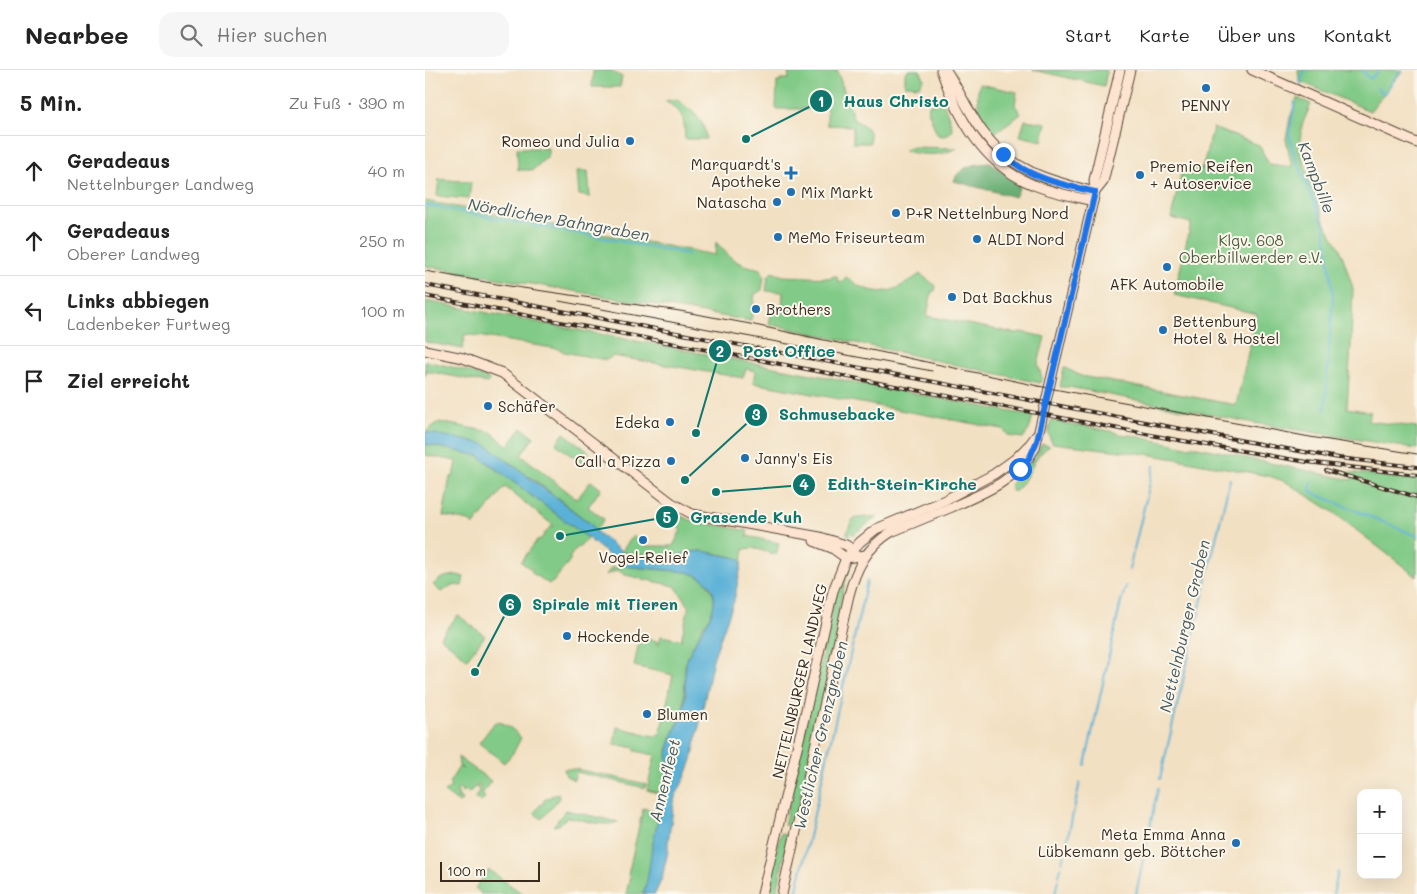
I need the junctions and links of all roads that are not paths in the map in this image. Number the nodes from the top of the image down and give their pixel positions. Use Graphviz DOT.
graph roads {
  1 [pos="941,70"];
  2 [pos="945,70"];
  3 [pos="1120,70"];
  4 [pos="1130,70"];
  5 [pos="1252,70"];
  6 [pos="1118,81"];
  7 [pos="1125,89"];
  8 [pos="1106,132"];
  9 [pos="1113,139"];
  10 [pos="1417,143"];
  11 [pos="1094,196"];
  12 [pos="425,350"];
  13 [pos="1039,432"];
  14 [pos="850,555"];
  15 [pos="866,555"];
  16 [pos="852,585"];
  17 [pos="762,894"];
  18 [pos="782,894"];
  1 -- 11 [label="main road"];
  2 -- 11 [label="main road"];
  3 -- 6 [label="main road"];
  4 -- 7 [label="main road"];
  5 -- 10 [label="main road"];
  6 -- 7 [label="main road"];
  6 -- 8 [label="main road"];
  7 -- 9 [label="main road"];
  8 -- 9 [label="main road"];
  8 -- 11 [label="main road"];
  9 -- 11 [label="main road"];
  11 -- 13 [label="main road"];
  12 -- 14 [label="main road"];
  13 -- 14 [label="main road, NETTELNBURGER LANDWEG"];
  13 -- 15 [label="main road, NETTELNBURGER LANDWEG"];
  14 -- 15 [label="main road"];
  14 -- 16 [label="main road"];
  14 -- 17 [label="main road, NETTELNBURGER LANDWEG"];
  15 -- 16 [label="main road, NETTELNBURGER LANDWEG"];
  16 -- 18 [label="main road, NETTELNBURGER LANDWEG"];
}
